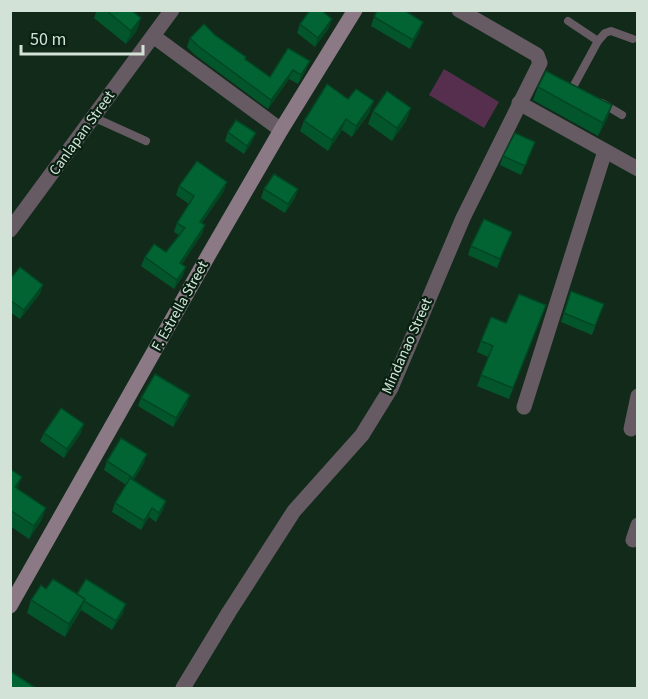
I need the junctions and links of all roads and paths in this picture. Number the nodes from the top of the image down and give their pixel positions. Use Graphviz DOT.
graph roads {
  1 [pos="172,10"];
  2 [pos="355,10"];
  3 [pos="459,10"];
  4 [pos="568,21"];
  5 [pos="153,36"];
  6 [pos="633,39"];
  7 [pos="598,41"];
  8 [pos="564,82"];
  9 [pos="573,87"];
  10 [pos="583,93"];
  11 [pos="593,98"];
  12 [pos="519,103"];
  13 [pos="622,114"];
  14 [pos="93,117"];
  15 [pos="281,130"];
  16 [pos="146,141"];
  17 [pos="604,151"];
  18 [pos="638,169"];
  19 [pos="10,230"];
  20 [pos="638,396"];
  21 [pos="524,407"];
  22 [pos="631,429"];
  23 [pos="10,606"];
  24 [pos="183,688"];
  1 -- 5 [label="street, Canlapan Street"];
  2 -- 15 [label="main road, F. Estrella Street"];
  3 -- 12 [label="street, Mindanao Street"];
  4 -- 7 [label="lane"];
  5 -- 14 [label="street, Canlapan Street"];
  5 -- 15 [label="street"];
  6 -- 7 [label="lane"];
  7 -- 9 [label="lane"];
  8 -- 9 [label="lane"];
  9 -- 10 [label="lane"];
  11 -- 13 [label="lane"];
  12 -- 17 [label="street"];
  12 -- 24 [label="street, Mindanao Street"];
  14 -- 16 [label="lane"];
  14 -- 19 [label="street, Canlapan Street"];
  15 -- 23 [label="main road, F. Estrella Street"];
  17 -- 18 [label="street"];
  17 -- 21 [label="street"];
  20 -- 22 [label="street"];
}
